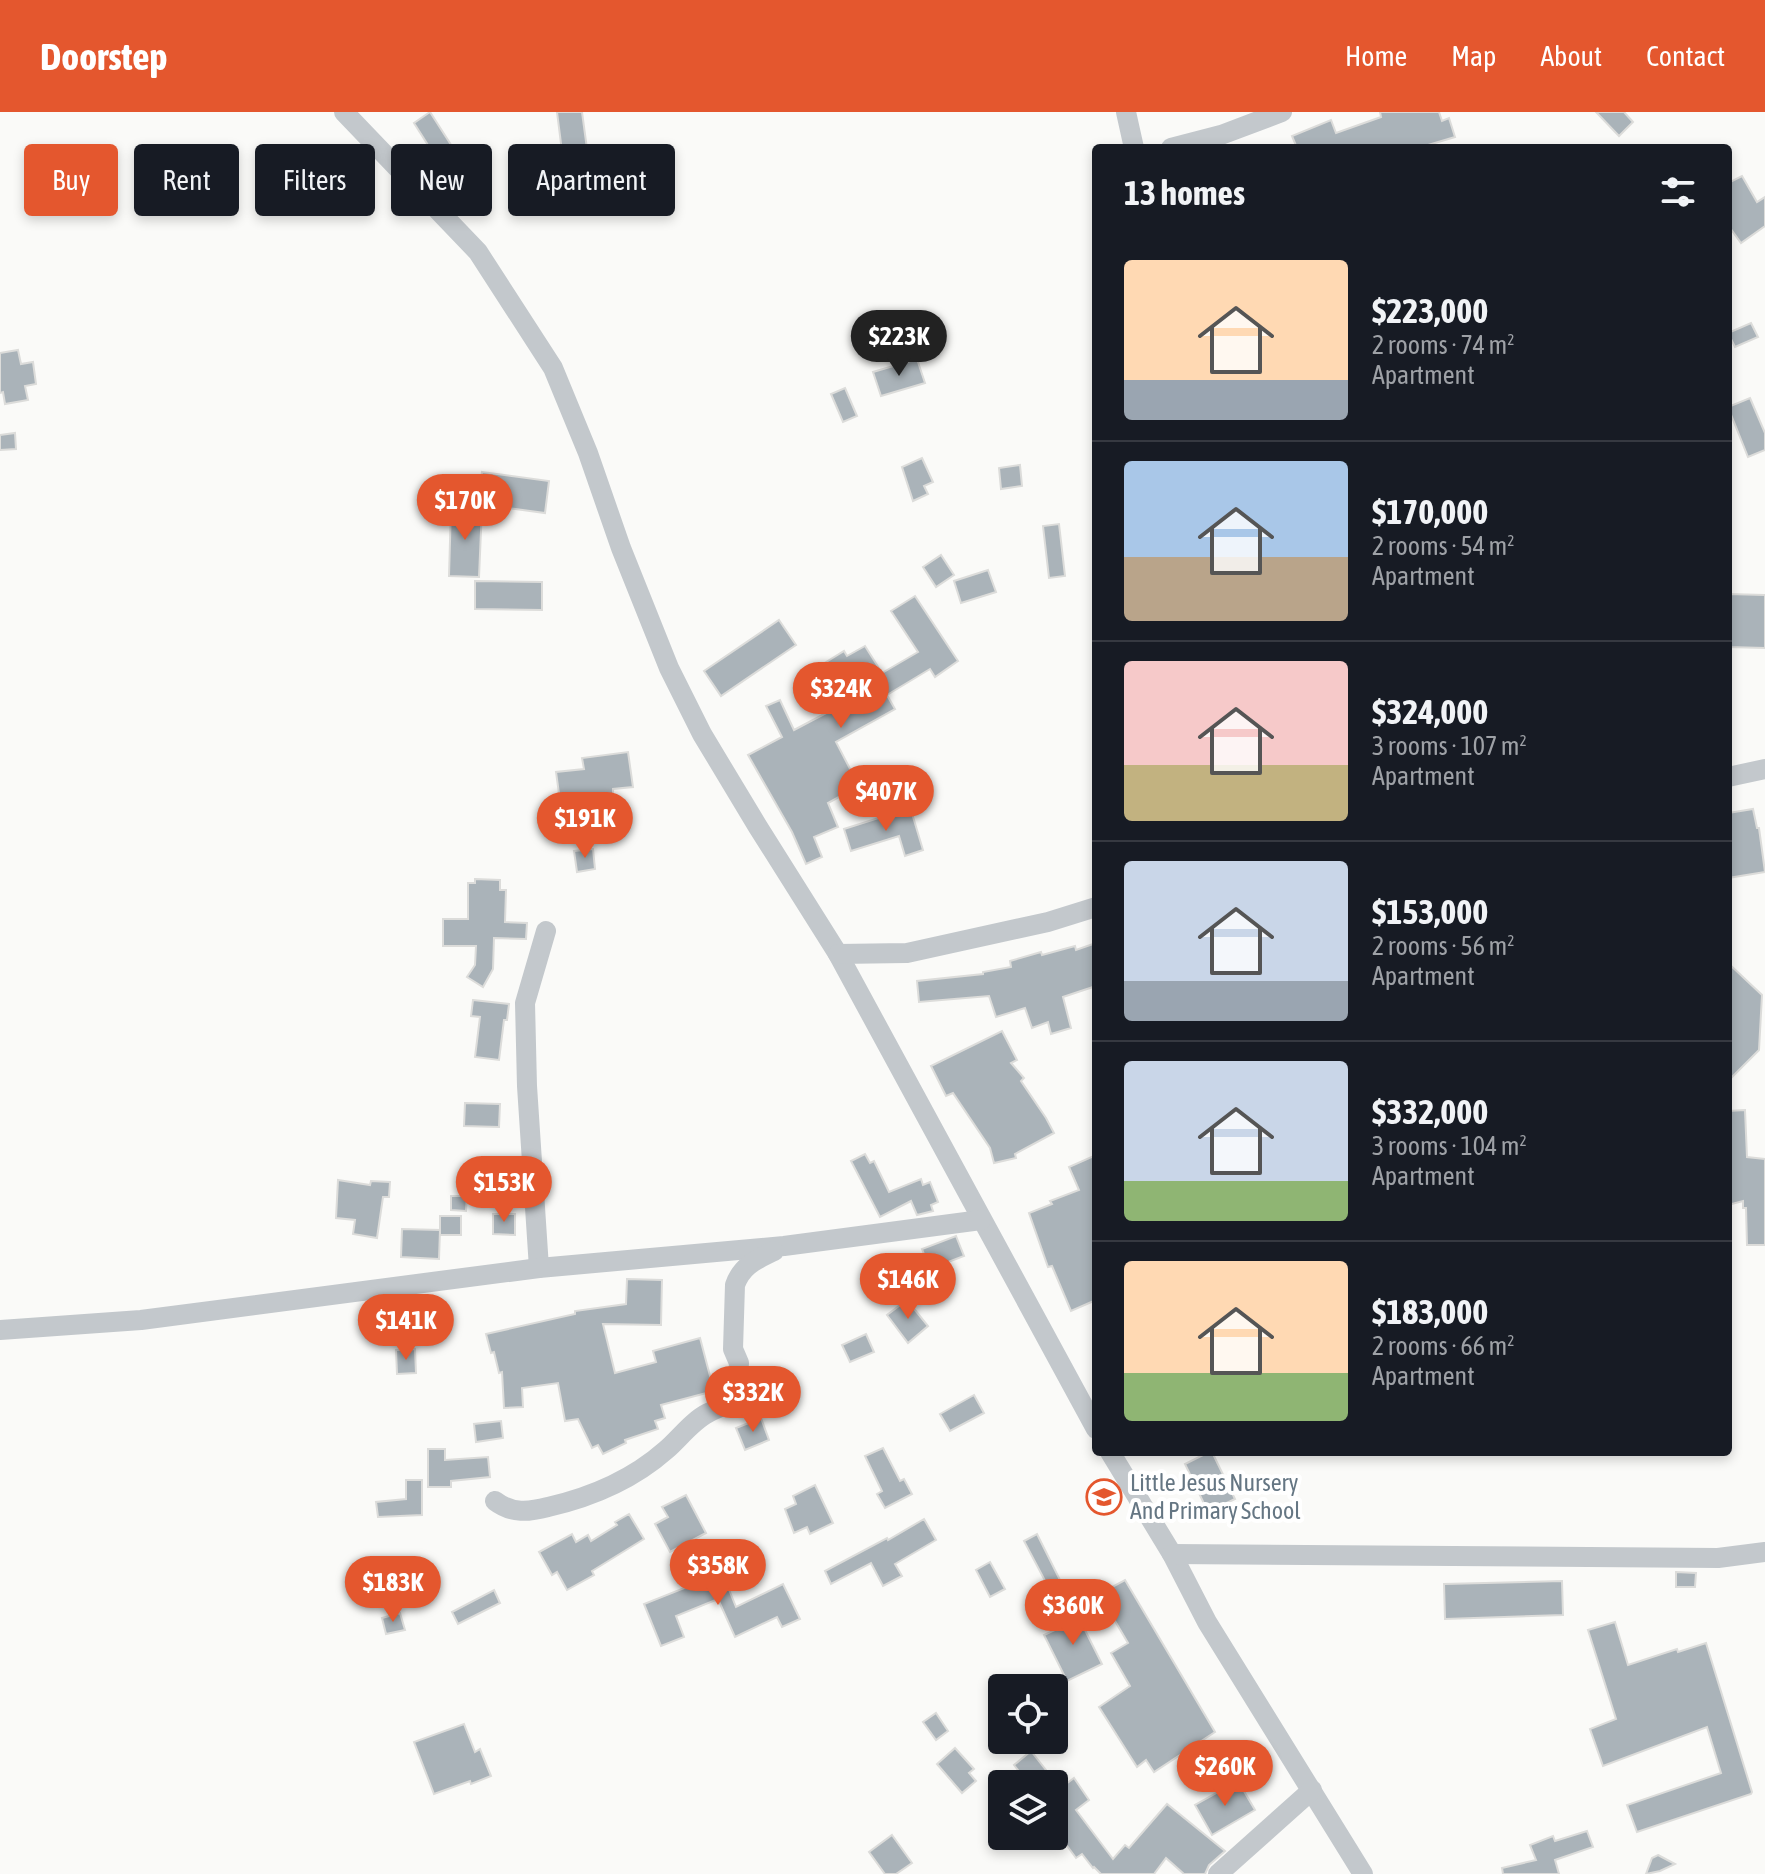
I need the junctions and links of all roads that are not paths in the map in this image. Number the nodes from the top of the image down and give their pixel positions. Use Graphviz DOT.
graph roads {
  1 [pos="344,112"];
  2 [pos="1126,112"];
  3 [pos="1282,112"];
  4 [pos="1133,144"];
  5 [pos="1186,144"];
  6 [pos="1765,769"];
  7 [pos="1732,776"];
  8 [pos="1092,908"];
  9 [pos="546,931"];
  10 [pos="838,954"];
  11 [pos="981,1220"];
  12 [pos="784,1246"];
  13 [pos="539,1268"];
  14 [pos="0,1330"];
  15 [pos="1092,1422"];
  16 [pos="1112,1456"];
  17 [pos="495,1501"];
  18 [pos="1765,1552"];
  19 [pos="1172,1554"];
  20 [pos="1312,1790"];
  21 [pos="1218,1874"];
  22 [pos="1363,1874"];
  1 -- 10 [label="street"];
  2 -- 4 [label="street"];
  3 -- 5 [label="street"];
  6 -- 7 [label="street"];
  8 -- 10 [label="street"];
  9 -- 13 [label="street"];
  10 -- 11 [label="street"];
  11 -- 12 [label="street"];
  11 -- 15 [label="street"];
  12 -- 13 [label="street"];
  12 -- 17 [label="street"];
  13 -- 14 [label="street"];
  16 -- 19 [label="street"];
  18 -- 19 [label="street"];
  19 -- 20 [label="street"];
  20 -- 21 [label="street"];
  20 -- 22 [label="street"];
}
